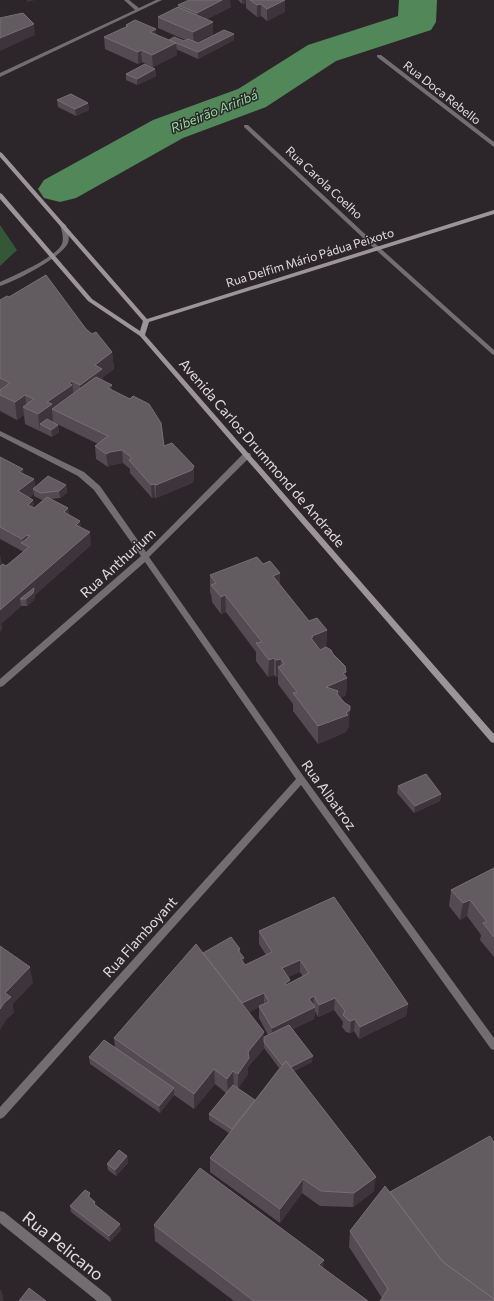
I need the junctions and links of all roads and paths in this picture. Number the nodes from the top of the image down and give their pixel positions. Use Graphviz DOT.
graph roads {
  1 [pos="126,0"];
  2 [pos="160,0"];
  3 [pos="138,10"];
  4 [pos="379,56"];
  5 [pos="0,75"];
  6 [pos="246,126"];
  7 [pos="494,145"];
  8 [pos="0,154"];
  9 [pos="0,195"];
  10 [pos="494,212"];
  11 [pos="63,225"];
  12 [pos="378,249"];
  13 [pos="52,256"];
  14 [pos="0,284"];
  15 [pos="146,321"];
  16 [pos="142,335"];
  17 [pos="494,353"];
  18 [pos="0,433"];
  19 [pos="247,455"];
  20 [pos="144,558"];
  21 [pos="0,684"];
  22 [pos="494,740"];
  23 [pos="301,779"];
  24 [pos="494,1046"];
  25 [pos="0,1114"];
  26 [pos="0,1216"];
  27 [pos="106,1301"];
  1 -- 3 [label="street"];
  2 -- 3 [label="street"];
  3 -- 5 [label="street"];
  4 -- 7 [label="street, Rua Doca Rebello"];
  6 -- 12 [label="street, Rua Carola Coelho"];
  8 -- 11 [label="main road"];
  9 -- 13 [label="main road, Avenida Carlos Drummond de Andrade"];
  10 -- 12 [label="main road, Rua Delfim Mário Pádua Peixoto"];
  11 -- 13 [label="street"];
  11 -- 15 [label="main road"];
  12 -- 15 [label="main road, Rua Delfim Mário Pádua Peixoto"];
  12 -- 17 [label="street, Rua Carola Coelho"];
  13 -- 14 [label="street"];
  13 -- 16 [label="main road, Avenida Carlos Drummond de Andrade"];
  15 -- 16 [label="main road"];
  16 -- 19 [label="main road, Avenida Carlos Drummond de Andrade"];
  18 -- 20 [label="street, Rua Albatroz"];
  19 -- 20 [label="street, Rua Anthurium"];
  19 -- 22 [label="main road, Avenida Carlos Drummond de Andrade"];
  20 -- 21 [label="street, Rua Anthurium"];
  20 -- 23 [label="street, Rua Albatroz"];
  23 -- 24 [label="street, Rua Albatroz"];
  23 -- 25 [label="street, Rua Flamboyant"];
  26 -- 27 [label="street, Rua Pelicano"];
}
